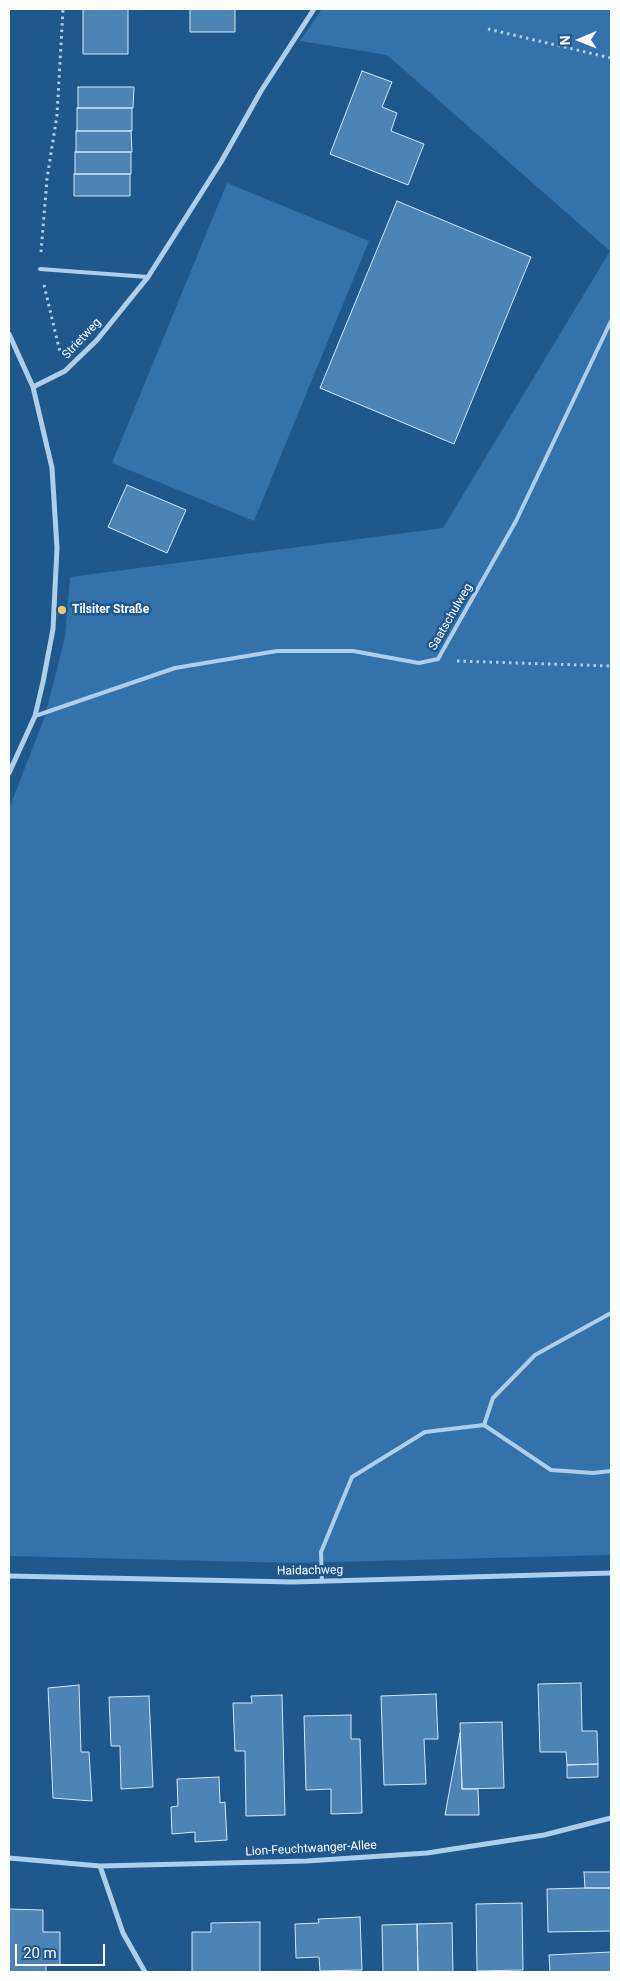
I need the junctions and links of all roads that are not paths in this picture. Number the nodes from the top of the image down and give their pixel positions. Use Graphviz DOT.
graph roads {
  1 [pos="314,9"];
  2 [pos="40,269"];
  3 [pos="148,277"];
  4 [pos="611,321"];
  5 [pos="9,334"];
  6 [pos="33,387"];
  7 [pos="35,716"];
  8 [pos="9,773"];
  9 [pos="611,1313"];
  10 [pos="484,1425"];
  11 [pos="611,1471"];
  12 [pos="611,1573"];
  13 [pos="9,1576"];
  14 [pos="322,1581"];
  15 [pos="611,1818"];
  16 [pos="9,1858"];
  17 [pos="100,1866"];
  18 [pos="145,1972"];
  1 -- 3 [label="street, Strietweg"];
  2 -- 3 [label="lane"];
  3 -- 6 [label="street, Strietweg"];
  4 -- 7 [label="lane, Saatschulweg"];
  5 -- 6 [label="street"];
  6 -- 7 [label="street"];
  7 -- 8 [label="street"];
  9 -- 10 [label="lane"];
  10 -- 11 [label="lane"];
  10 -- 14 [label="lane"];
  12 -- 14 [label="street, Haidachweg"];
  13 -- 14 [label="street, Haidachweg"];
  15 -- 17 [label="street, Lion-Feuchtwanger-Allee"];
  16 -- 17 [label="street, Lion-Feuchtwanger-Allee"];
  17 -- 18 [label="street"];
}
